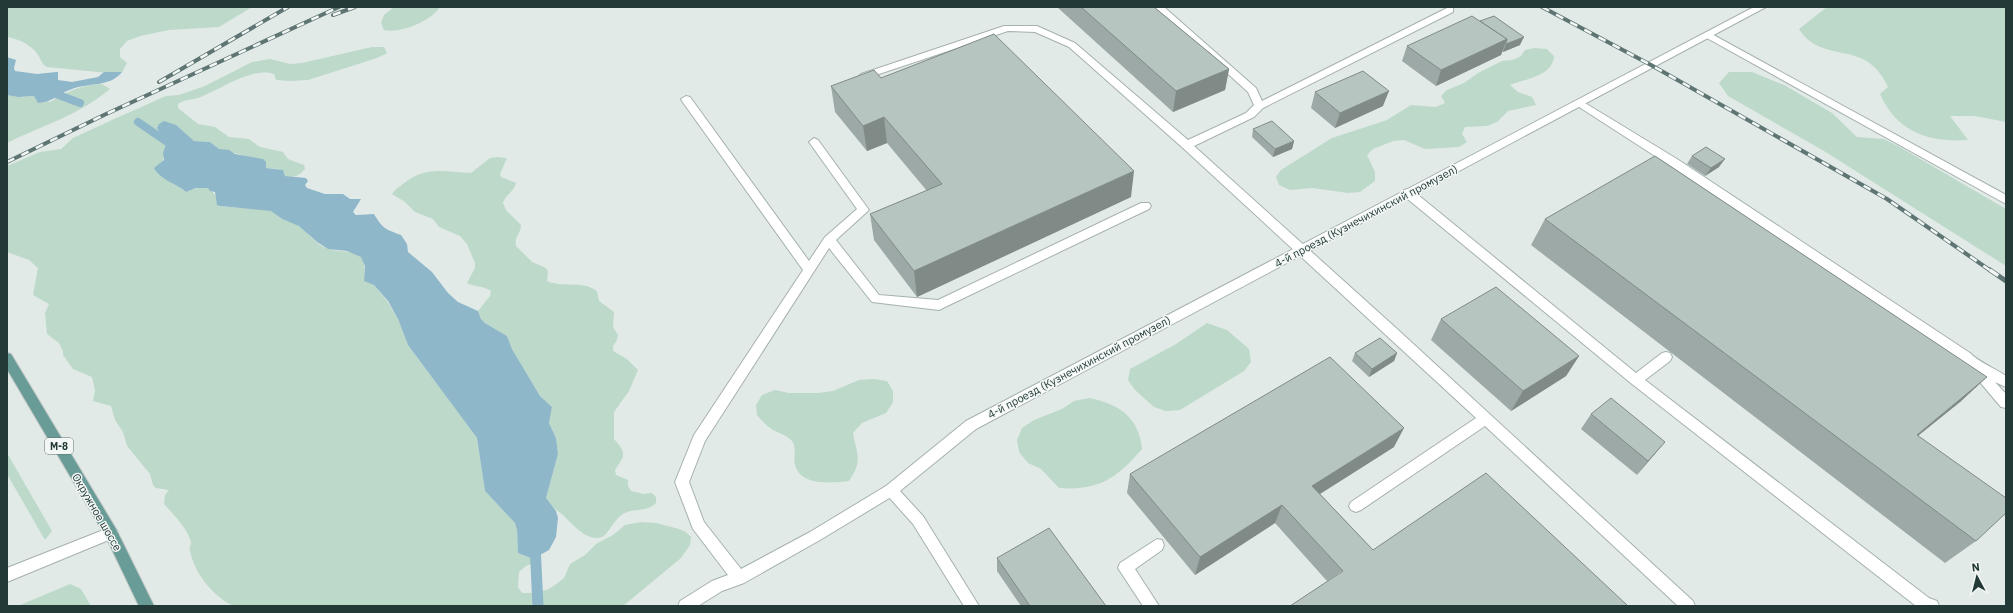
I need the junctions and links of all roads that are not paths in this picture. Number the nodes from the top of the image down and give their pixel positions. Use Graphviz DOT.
graph roads {
  1 [pos="1159,7"];
  2 [pos="1761,7"];
  3 [pos="1450,10"];
  4 [pos="1708,35"];
  5 [pos="864,76"];
  6 [pos="686,98"];
  7 [pos="1580,103"];
  8 [pos="1259,106"];
  9 [pos="814,142"];
  10 [pos="1187,145"];
  11 [pos="1408,193"];
  12 [pos="2006,200"];
  13 [pos="1145,206"];
  14 [pos="829,240"];
  15 [pos="1302,250"];
  16 [pos="1826,263"];
  17 [pos="809,270"];
  18 [pos="1814,270"];
  19 [pos="1666,357"];
  20 [pos="1966,357"];
  21 [pos="7,358"];
  22 [pos="1636,380"];
  23 [pos="2006,382"];
  24 [pos="2006,403"];
  25 [pos="1486,418"];
  26 [pos="891,490"];
  27 [pos="1356,506"];
  28 [pos="110,533"];
  29 [pos="1157,545"];
  30 [pos="7,575"];
  31 [pos="739,578"];
  32 [pos="147,606"];
  33 [pos="685,606"];
  34 [pos="972,606"];
  35 [pos="1152,606"];
  36 [pos="1688,606"];
  37 [pos="1932,606"];
  1 -- 8 [label="street"];
  2 -- 4 [label="street, 4-й проезд (Кузнечихинский промузел)"];
  3 -- 8 [label="street"];
  4 -- 7 [label="street, 4-й проезд (Кузнечихинский промузел)"];
  4 -- 12 [label="street"];
  5 -- 10 [label="street"];
  6 -- 17 [label="street"];
  7 -- 11 [label="street, 4-й проезд (Кузнечихинский промузел)"];
  7 -- 16 [label="street"];
  8 -- 10 [label="street"];
  9 -- 14 [label="street"];
  10 -- 15 [label="street"];
  11 -- 15 [label="street, 4-й проезд (Кузнечихинский промузел)"];
  11 -- 22 [label="street"];
  13 -- 14 [label="street"];
  14 -- 17 [label="street"];
  15 -- 25 [label="street"];
  15 -- 26 [label="street, 4-й проезд (Кузнечихинский промузел)"];
  16 -- 18 [label="street"];
  16 -- 20 [label="street"];
  17 -- 31 [label="street"];
  19 -- 22 [label="street"];
  20 -- 23 [label="street"];
  20 -- 24 [label="street"];
  21 -- 28 [label="main road, Окружное шоссе / М-8"];
  22 -- 37 [label="street"];
  25 -- 27 [label="street"];
  25 -- 36 [label="street"];
  26 -- 31 [label="street, 4-й проезд (Кузнечихинский промузел)"];
  26 -- 34 [label="street"];
  28 -- 30 [label="street"];
  28 -- 32 [label="main road, Окружное шоссе / М-8"];
  29 -- 35 [label="street"];
  31 -- 33 [label="street, 4-й проезд (Кузнечихинский промузел)"];
}
